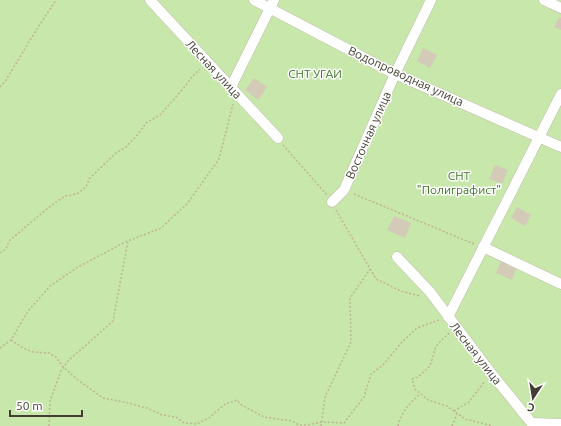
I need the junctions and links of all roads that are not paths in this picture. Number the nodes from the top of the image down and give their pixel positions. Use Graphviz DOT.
graph roads {
  1 [pos="150,0"];
  2 [pos="254,0"];
  3 [pos="431,0"];
  4 [pos="544,0"];
  5 [pos="272,4"];
  6 [pos="561,8"];
  7 [pos="395,74"];
  8 [pos="234,91"];
  9 [pos="561,94"];
  10 [pos="539,137"];
  11 [pos="278,138"];
  12 [pos="561,147"];
  13 [pos="332,202"];
  14 [pos="483,248"];
  15 [pos="397,258"];
  16 [pos="561,284"];
  17 [pos="448,316"];
  18 [pos="561,424"];
  19 [pos="533,425"];
  1 -- 8 [label="street, Лесная улица"];
  2 -- 5 [label="street, Водопроводная улица"];
  3 -- 7 [label="street, Восточная улица"];
  4 -- 6 [label="street"];
  5 -- 7 [label="street, Водопроводная улица"];
  5 -- 8 [label="street"];
  7 -- 10 [label="street, Водопроводная улица"];
  7 -- 13 [label="street, Восточная улица"];
  8 -- 11 [label="street, Лесная улица"];
  9 -- 10 [label="street"];
  10 -- 12 [label="street, Водопроводная улица"];
  10 -- 14 [label="street"];
  14 -- 16 [label="street"];
  14 -- 17 [label="street"];
  15 -- 17 [label="street, Лесная улица"];
  17 -- 19 [label="street, Лесная улица"];
  18 -- 19 [label="street"];
}
